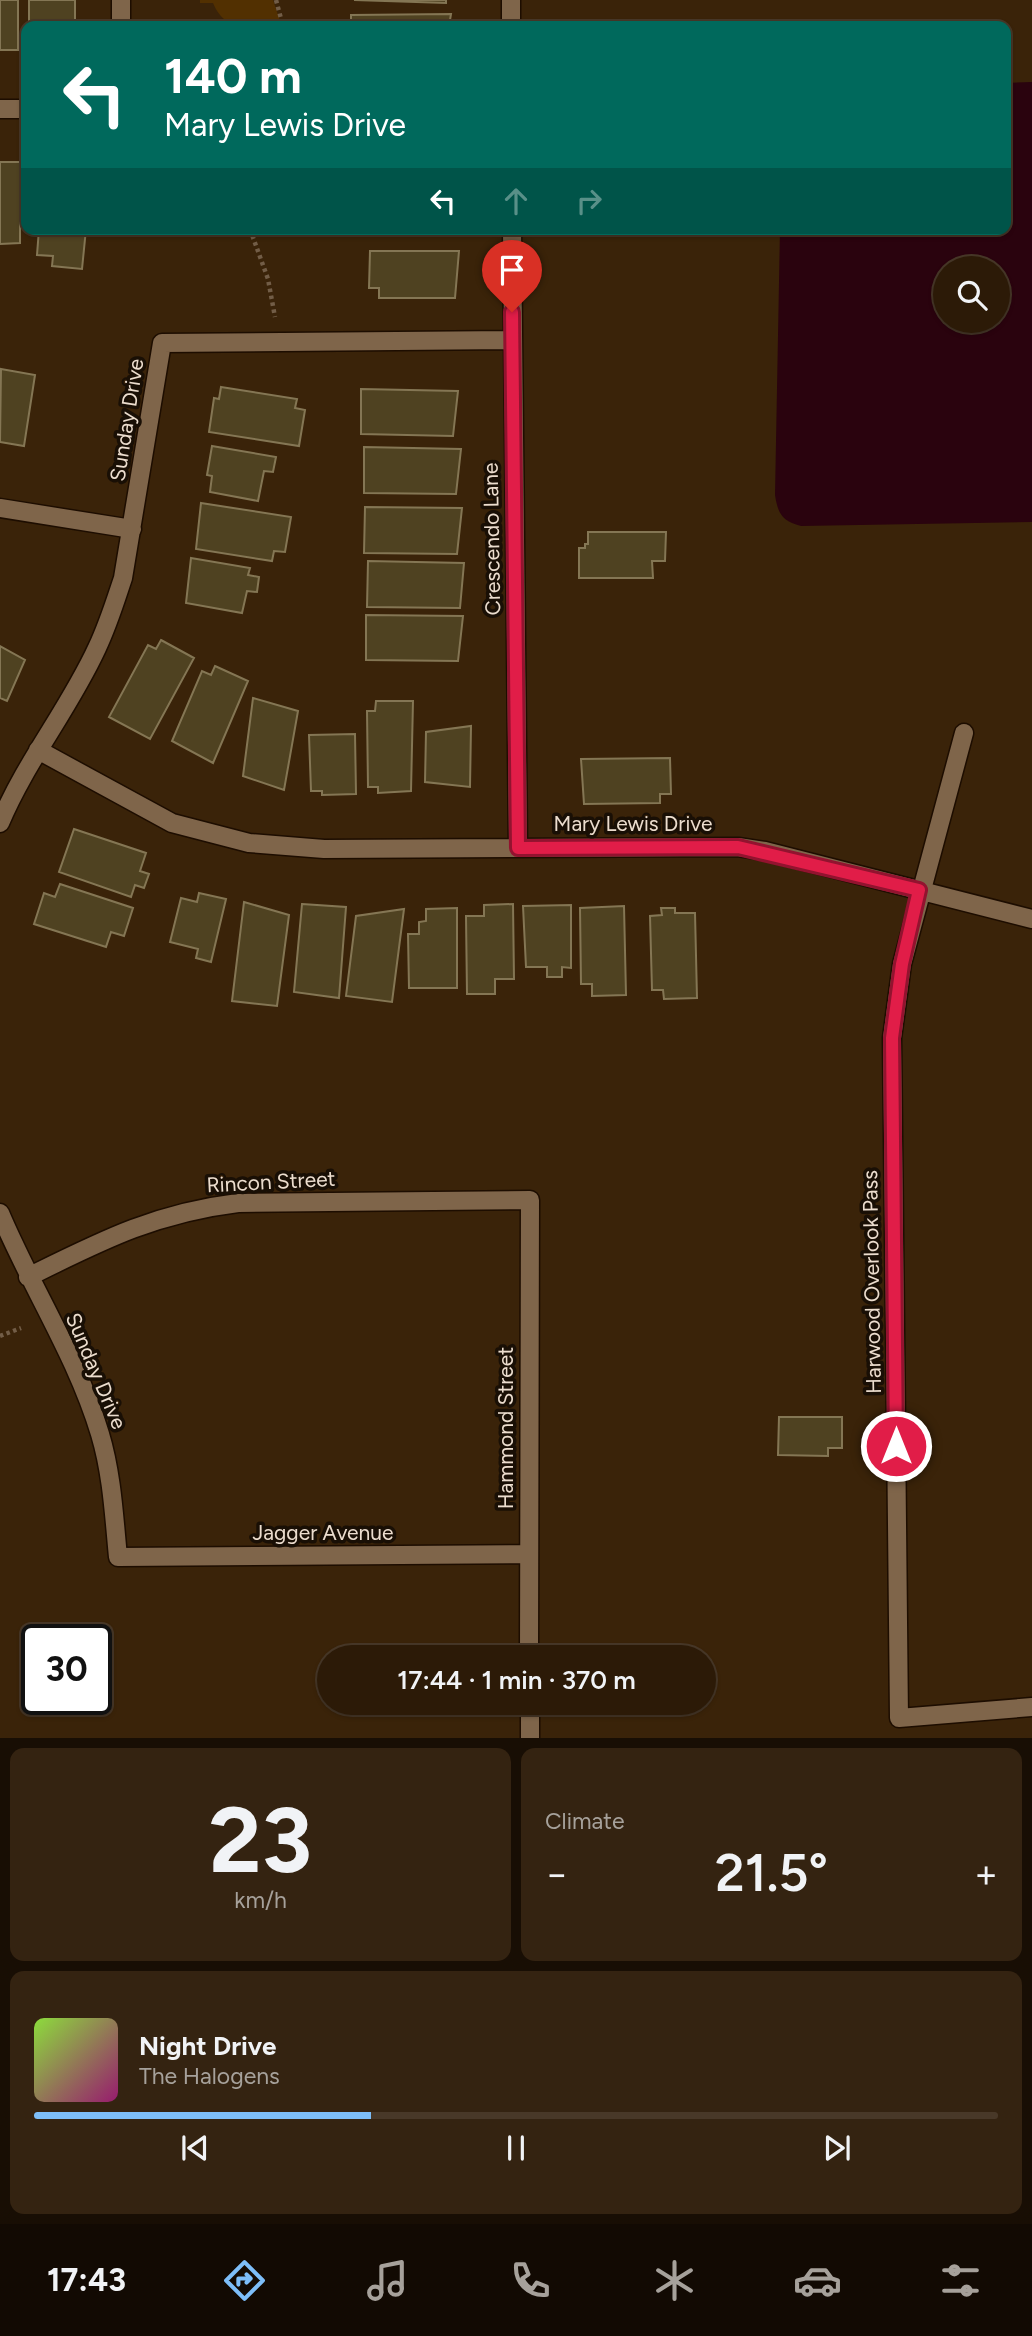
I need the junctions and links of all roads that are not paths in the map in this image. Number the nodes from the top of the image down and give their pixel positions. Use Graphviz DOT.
graph roads {
  1 [pos="121,0"];
  2 [pos="511,0"];
  3 [pos="121,21"];
  4 [pos="511,21"];
  5 [pos="0,109"];
  6 [pos="21,109"];
  7 [pos="512,235"];
  8 [pos="513,340"];
  9 [pos="0,508"];
  10 [pos="132,529"];
  11 [pos="964,733"];
  12 [pos="38,750"];
  13 [pos="0,823"];
  14 [pos="518,848"];
  15 [pos="919,890"];
  16 [pos="1032,919"];
  17 [pos="530,1200"];
  18 [pos="0,1213"];
  19 [pos="28,1277"];
  20 [pos="529,1554"];
  21 [pos="118,1557"];
  22 [pos="529,1645"];
  23 [pos="1032,1707"];
  24 [pos="530,1715"];
  25 [pos="530,1738"];
  1 -- 3 [label="street"];
  2 -- 4 [label="street"];
  5 -- 6 [label="street"];
  7 -- 8 [label="street, Crescendo Lane"];
  8 -- 10 [label="street, Sunday Drive"];
  8 -- 14 [label="street, Crescendo Lane"];
  9 -- 10 [label="street"];
  10 -- 12 [label="street, Sunday Drive"];
  11 -- 15 [label="street, Harwood Overlook Pass"];
  12 -- 13 [label="street, Sunday Drive"];
  12 -- 14 [label="street, Mary Lewis Drive"];
  14 -- 15 [label="street, Mary Lewis Drive"];
  15 -- 16 [label="street, Mary Lewis Drive"];
  15 -- 23 [label="street, Harwood Overlook Pass"];
  17 -- 19 [label="street, Rincon Street"];
  17 -- 20 [label="street, Hammond Street"];
  18 -- 19 [label="street, Sunday Drive"];
  19 -- 21 [label="street, Sunday Drive"];
  20 -- 21 [label="street, Jagger Avenue"];
  20 -- 22 [label="street, Hammond Street"];
  24 -- 25 [label="street"];
}
